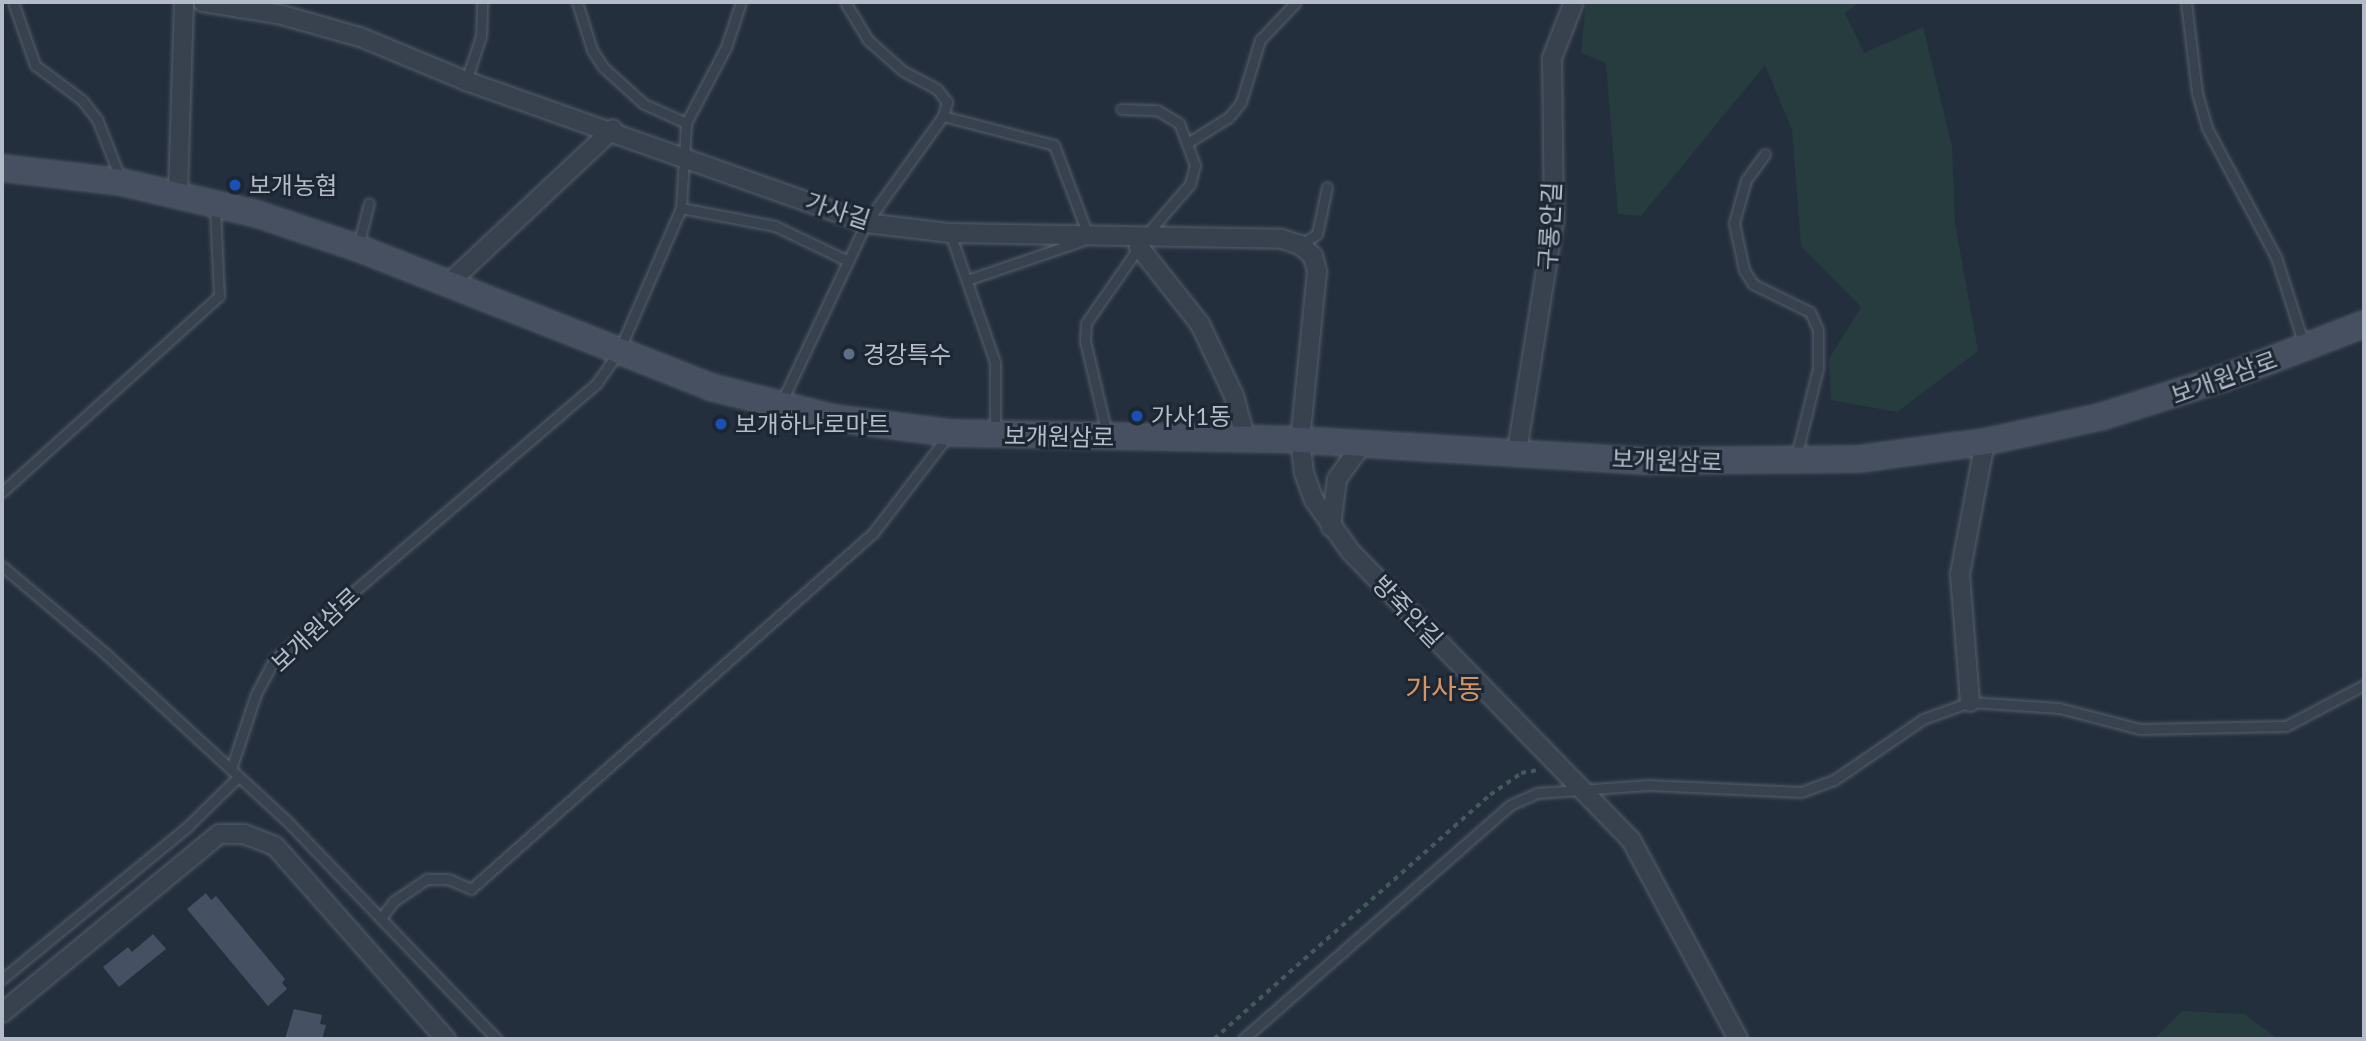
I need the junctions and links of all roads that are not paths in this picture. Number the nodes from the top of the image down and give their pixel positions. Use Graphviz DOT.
graph roads {
  1 [pos="13,2"];
  2 [pos="184,2"];
  3 [pos="203,2"];
  4 [pos="482,2"];
  5 [pos="577,2"];
  6 [pos="741,2"];
  7 [pos="845,2"];
  8 [pos="1296,2"];
  9 [pos="1574,2"];
  10 [pos="2186,2"];
  11 [pos="466,80"];
  12 [pos="1121,109"];
  13 [pos="943,116"];
  14 [pos="686,122"];
  15 [pos="613,129"];
  16 [pos="1189,142"];
  17 [pos="681,154"];
  18 [pos="1765,154"];
  19 [pos="2,168"];
  20 [pos="121,182"];
  21 [pos="1327,187"];
  22 [pos="178,193"];
  23 [pos="215,202"];
  24 [pos="369,204"];
  25 [pos="681,208"];
  26 [pos="866,223"];
  27 [pos="950,233"];
  28 [pos="1092,235"];
  29 [pos="1142,241"];
  30 [pos="1300,245"];
  31 [pos="358,248"];
  32 [pos="846,260"];
  33 [pos="967,280"];
  34 [pos="448,284"];
  35 [pos="2364,324"];
  36 [pos="2305,347"];
  37 [pos="618,353"];
  38 [pos="780,405"];
  39 [pos="950,433"];
  40 [pos="995,435"];
  41 [pos="1108,438"];
  42 [pos="1246,440"];
  43 [pos="1300,440"];
  44 [pos="1985,442"];
  45 [pos="1363,443"];
  46 [pos="1517,452"];
  47 [pos="1794,462"];
  48 [pos="2,492"];
  49 [pos="1331,527"];
  50 [pos="2,566"];
  51 [pos="2364,685"];
  52 [pos="1970,702"];
  53 [pos="235,773"];
  54 [pos="1584,789"];
  55 [pos="381,918"];
  56 [pos="2,979"];
  57 [pos="2,1013"];
  58 [pos="493,1036"];
  59 [pos="446,1039"];
  60 [pos="1243,1039"];
  61 [pos="1738,1039"];
  1 -- 20 [label="lane"];
  2 -- 22 [label="street"];
  3 -- 11 [label="street, 가사길"];
  4 -- 11 [label="lane"];
  5 -- 14 [label="lane"];
  6 -- 14 [label="lane"];
  7 -- 13 [label="lane"];
  8 -- 16 [label="lane"];
  9 -- 46 [label="street, 구롱안길"];
  10 -- 36 [label="lane"];
  11 -- 15 [label="street, 가사길"];
  12 -- 16 [label="lane"];
  13 -- 26 [label="lane"];
  13 -- 28 [label="lane"];
  14 -- 17 [label="lane"];
  15 -- 17 [label="street, 가사길"];
  15 -- 34 [label="street"];
  16 -- 29 [label="lane"];
  17 -- 25 [label="lane"];
  17 -- 26 [label="street, 가사길"];
  18 -- 47 [label="lane"];
  19 -- 20 [label="main road, 보개원삼로"];
  20 -- 22 [label="main road, 보개원삼로"];
  21 -- 30 [label="lane"];
  22 -- 23 [label="main road, 보개원삼로"];
  23 -- 31 [label="main road, 보개원삼로"];
  23 -- 48 [label="lane"];
  24 -- 31 [label="lane"];
  25 -- 32 [label="lane"];
  25 -- 37 [label="lane"];
  26 -- 27 [label="street, 가사길"];
  26 -- 32 [label="lane"];
  27 -- 28 [label="street, 가사길"];
  27 -- 33 [label="lane"];
  28 -- 29 [label="street, 가사길"];
  28 -- 33 [label="lane"];
  29 -- 30 [label="street, 가사길"];
  29 -- 41 [label="lane"];
  29 -- 42 [label="street"];
  30 -- 43 [label="street"];
  31 -- 34 [label="main road, 보개원삼로"];
  32 -- 38 [label="lane"];
  33 -- 40 [label="lane"];
  34 -- 37 [label="main road, 보개원삼로"];
  35 -- 36 [label="main road, 보개원삼로"];
  36 -- 44 [label="main road, 보개원삼로"];
  37 -- 38 [label="main road, 보개원삼로"];
  37 -- 53 [label="lane, 보개원삼로"];
  38 -- 39 [label="main road, 보개원삼로"];
  39 -- 40 [label="main road, 보개원삼로"];
  39 -- 55 [label="lane"];
  40 -- 41 [label="main road, 보개원삼로"];
  41 -- 42 [label="main road, 보개원삼로"];
  42 -- 43 [label="main road, 보개원삼로"];
  43 -- 45 [label="main road, 보개원삼로"];
  43 -- 49 [label="street, 방죽안길"];
  44 -- 47 [label="main road, 보개원삼로"];
  44 -- 52 [label="street"];
  45 -- 46 [label="main road, 보개원삼로"];
  45 -- 49 [label="street"];
  46 -- 47 [label="main road, 보개원삼로"];
  49 -- 54 [label="street, 방죽안길"];
  50 -- 53 [label="lane"];
  51 -- 52 [label="lane"];
  52 -- 54 [label="lane"];
  53 -- 55 [label="lane"];
  53 -- 56 [label="lane"];
  54 -- 60 [label="lane"];
  54 -- 61 [label="street, 방죽안길"];
  55 -- 58 [label="lane"];
  57 -- 59 [label="street"];
}
